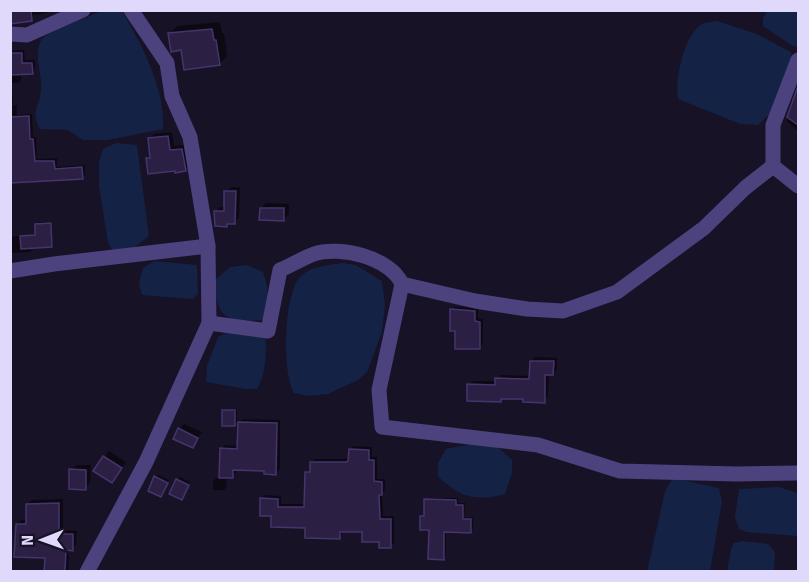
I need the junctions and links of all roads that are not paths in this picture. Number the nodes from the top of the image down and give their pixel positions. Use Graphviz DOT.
graph roads {
  1 [pos="83,10"];
  2 [pos="131,10"];
  3 [pos="10,34"];
  4 [pos="798,60"];
  5 [pos="774,166"];
  6 [pos="798,186"];
  7 [pos="208,246"];
  8 [pos="10,271"];
  9 [pos="402,285"];
  10 [pos="208,323"];
  11 [pos="798,473"];
  12 [pos="87,572"];
  1 -- 3 [label="street"];
  2 -- 7 [label="street"];
  4 -- 5 [label="street"];
  5 -- 6 [label="street"];
  5 -- 9 [label="street"];
  7 -- 8 [label="street"];
  7 -- 10 [label="street"];
  9 -- 10 [label="street"];
  9 -- 11 [label="street"];
  10 -- 12 [label="street"];
}
